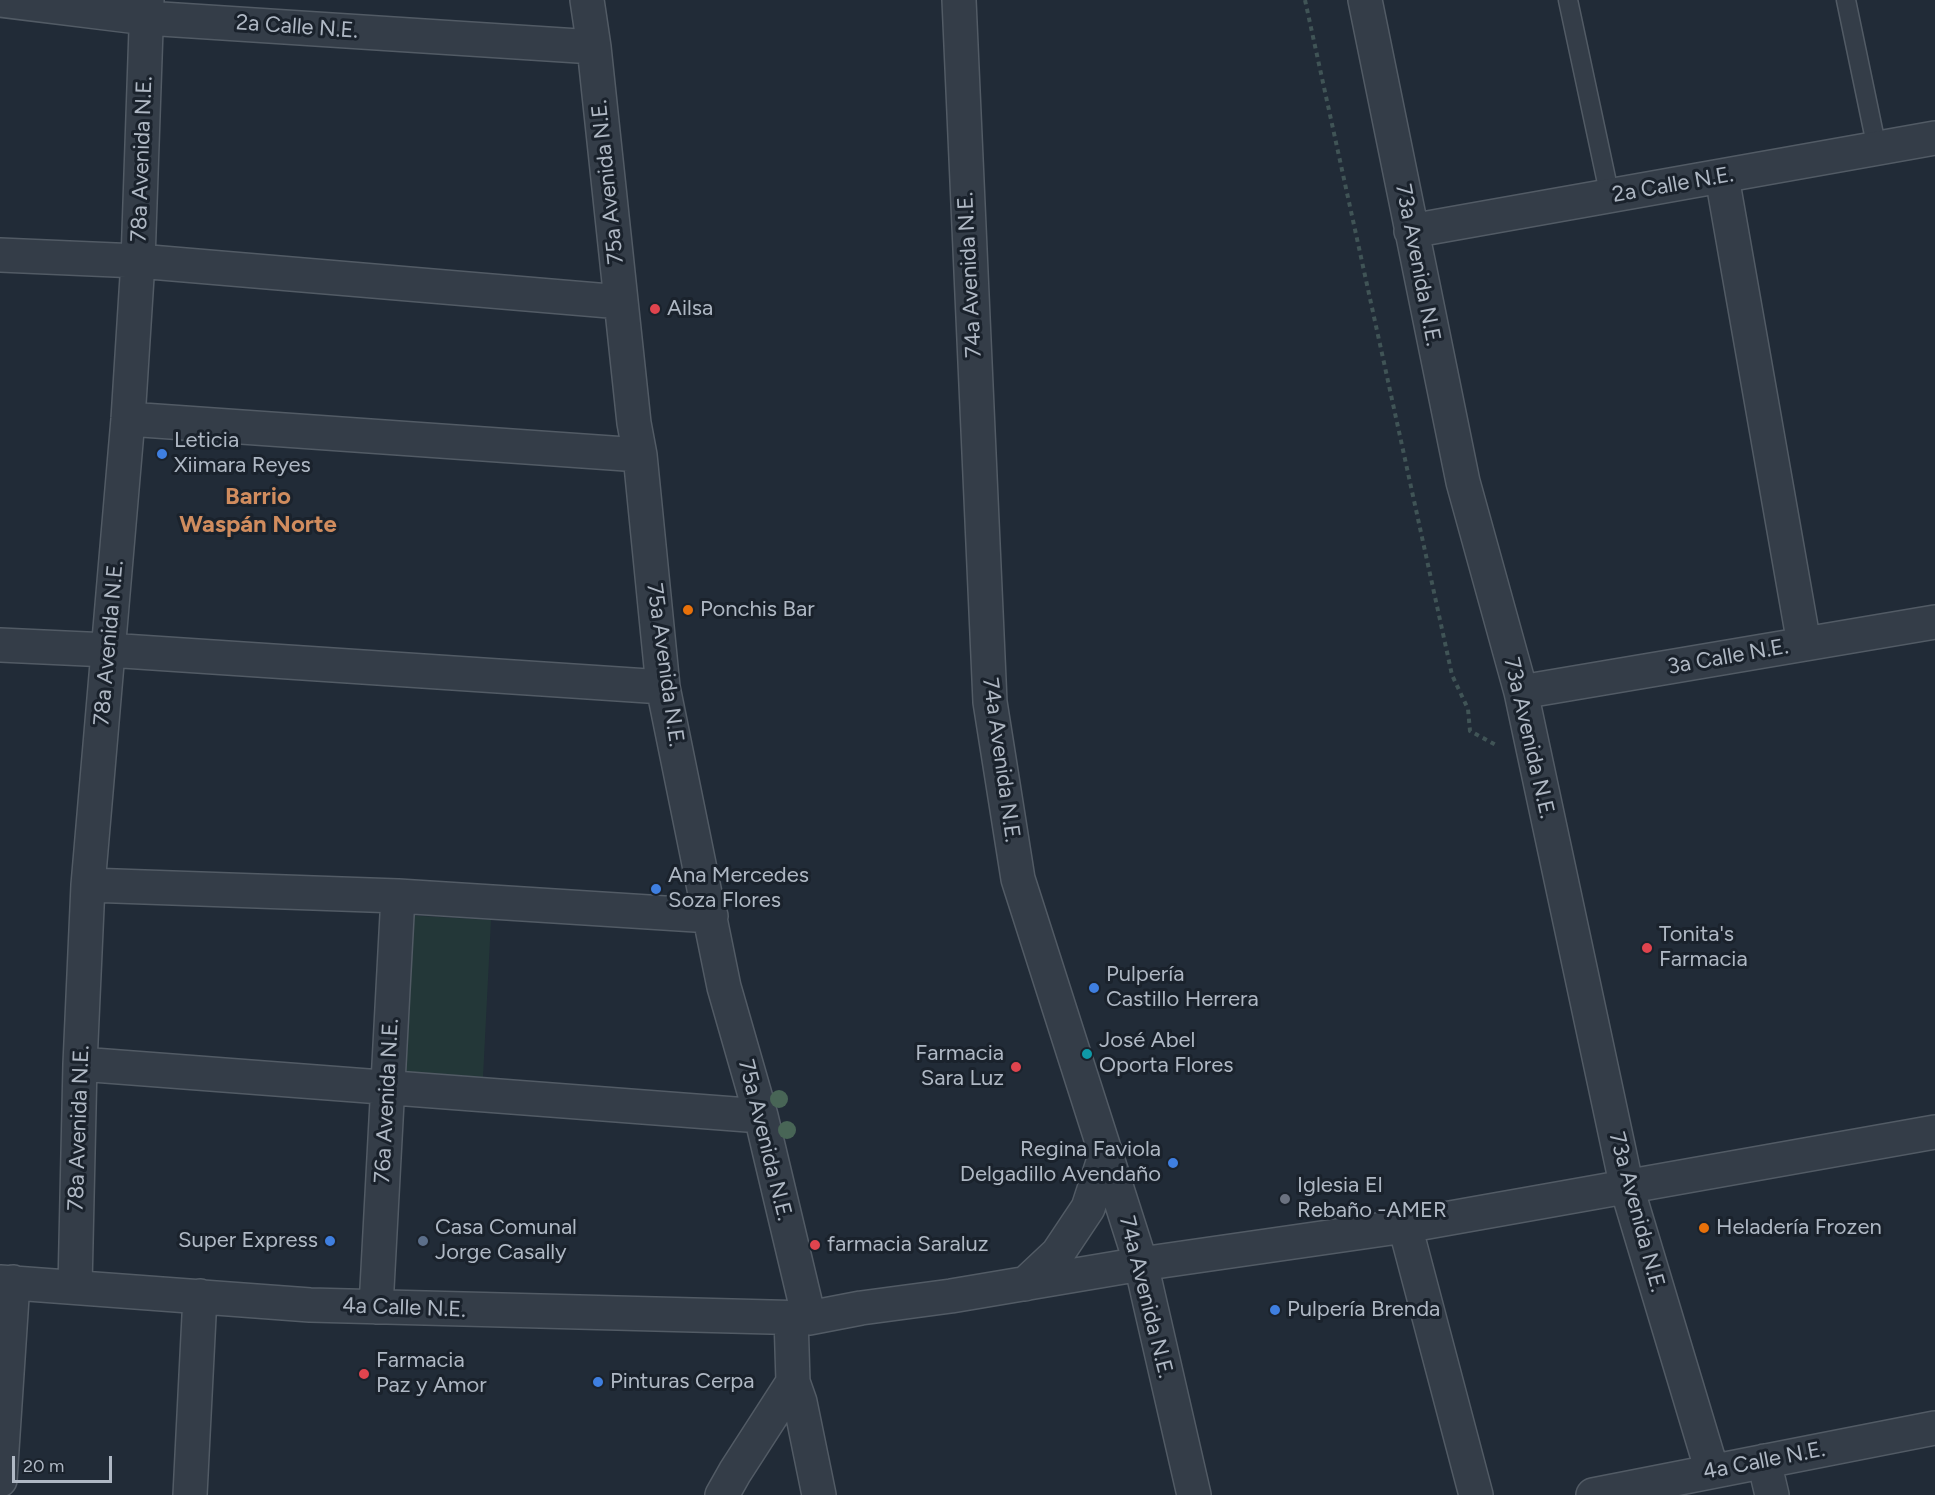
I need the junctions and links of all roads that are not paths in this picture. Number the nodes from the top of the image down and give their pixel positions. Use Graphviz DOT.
graph roads {
  1 [pos="0,0"];
  2 [pos="587,0"];
  3 [pos="958,0"];
  4 [pos="1365,0"];
  5 [pos="1568,0"];
  6 [pos="1846,0"];
  7 [pos="147,9"];
  8 [pos="594,47"];
  9 [pos="1935,138"];
  10 [pos="1877,149"];
  11 [pos="1722,177"];
  12 [pos="1610,197"];
  13 [pos="1412,231"];
  14 [pos="0,255"];
  15 [pos="138,261"];
  16 [pos="621,302"];
  17 [pos="128,419"];
  18 [pos="640,455"];
  19 [pos="1935,622"];
  20 [pos="1804,644"];
  21 [pos="0,645"];
  22 [pos="108,650"];
  23 [pos="663,687"];
  24 [pos="1521,692"];
  25 [pos="88,885"];
  26 [pos="398,896"];
  27 [pos="711,916"];
  28 [pos="80,1064"];
  29 [pos="388,1088"];
  30 [pos="761,1116"];
  31 [pos="1935,1132"];
  32 [pos="1106,1153"];
  33 [pos="1627,1188"];
  34 [pos="1405,1226"];
  35 [pos="1141,1264"];
  36 [pos="7,1282"];
  37 [pos="1025,1284"];
  38 [pos="75,1287"];
  39 [pos="200,1296"];
  40 [pos="376,1307"];
  41 [pos="800,1318"];
  42 [pos="797,1392"];
  43 [pos="1935,1428"];
  44 [pos="1764,1461"];
  45 [pos="1712,1471"];
  46 [pos="0,1480"];
  47 [pos="817,1484"];
  48 [pos="190,1495"];
  49 [pos="722,1495"];
  50 [pos="1194,1495"];
  51 [pos="1476,1495"];
  52 [pos="1593,1495"];
  53 [pos="1772,1495"];
  1 -- 7 [label="street, 2a Calle N.E."];
  2 -- 8 [label="street, 75a Avenida N.E."];
  3 -- 32 [label="street, 74a Avenida N.E."];
  4 -- 13 [label="street, 73a Avenida N.E."];
  5 -- 12 [label="lane"];
  6 -- 10 [label="lane"];
  7 -- 8 [label="street, 2a Calle N.E."];
  7 -- 15 [label="street, 78a Avenida N.E."];
  8 -- 16 [label="street, 75a Avenida N.E."];
  9 -- 10 [label="street, 2a Calle N.E."];
  10 -- 11 [label="street, 2a Calle N.E."];
  11 -- 12 [label="street, 2a Calle N.E."];
  11 -- 20 [label="street"];
  12 -- 13 [label="street, 2a Calle N.E."];
  13 -- 24 [label="street, 73a Avenida N.E."];
  14 -- 15 [label="street"];
  15 -- 16 [label="street"];
  15 -- 17 [label="street, 78a Avenida N.E."];
  16 -- 18 [label="street, 75a Avenida N.E."];
  17 -- 18 [label="street"];
  17 -- 22 [label="street, 78a Avenida N.E."];
  18 -- 23 [label="street, 75a Avenida N.E."];
  19 -- 20 [label="street, 3a Calle N.E."];
  20 -- 24 [label="street, 3a Calle N.E."];
  21 -- 22 [label="street"];
  22 -- 23 [label="street"];
  22 -- 25 [label="street, 78a Avenida N.E."];
  23 -- 27 [label="street, 75a Avenida N.E."];
  24 -- 33 [label="street, 73a Avenida N.E."];
  25 -- 26 [label="street"];
  25 -- 28 [label="street, 78a Avenida N.E."];
  26 -- 27 [label="street"];
  26 -- 29 [label="street, 76a Avenida N.E."];
  27 -- 30 [label="street, 75a Avenida N.E."];
  28 -- 29 [label="street"];
  28 -- 38 [label="street, 78a Avenida N.E."];
  29 -- 30 [label="street"];
  29 -- 40 [label="street, 76a Avenida N.E."];
  30 -- 41 [label="street, 75a Avenida N.E."];
  31 -- 33 [label="street, 4a Calle N.E."];
  32 -- 35 [label="street, 74a Avenida N.E."];
  32 -- 37 [label="street"];
  33 -- 34 [label="street, 4a Calle N.E."];
  33 -- 45 [label="street, 73a Avenida N.E."];
  34 -- 35 [label="street, 4a Calle N.E."];
  34 -- 51 [label="street"];
  35 -- 37 [label="street, 4a Calle N.E."];
  35 -- 50 [label="street, 74a Avenida N.E."];
  36 -- 38 [label="street, 4a Calle N.E."];
  36 -- 46 [label="street"];
  37 -- 41 [label="street, 4a Calle N.E."];
  38 -- 39 [label="street, 4a Calle N.E."];
  39 -- 40 [label="street, 4a Calle N.E."];
  39 -- 48 [label="street"];
  40 -- 41 [label="street, 4a Calle N.E."];
  41 -- 42 [label="street"];
  42 -- 47 [label="street"];
  42 -- 49 [label="street"];
  43 -- 44 [label="street, 4a Calle N.E."];
  44 -- 45 [label="street, 4a Calle N.E."];
  44 -- 53 [label="street"];
  45 -- 52 [label="street, 4a Calle N.E."];
}
